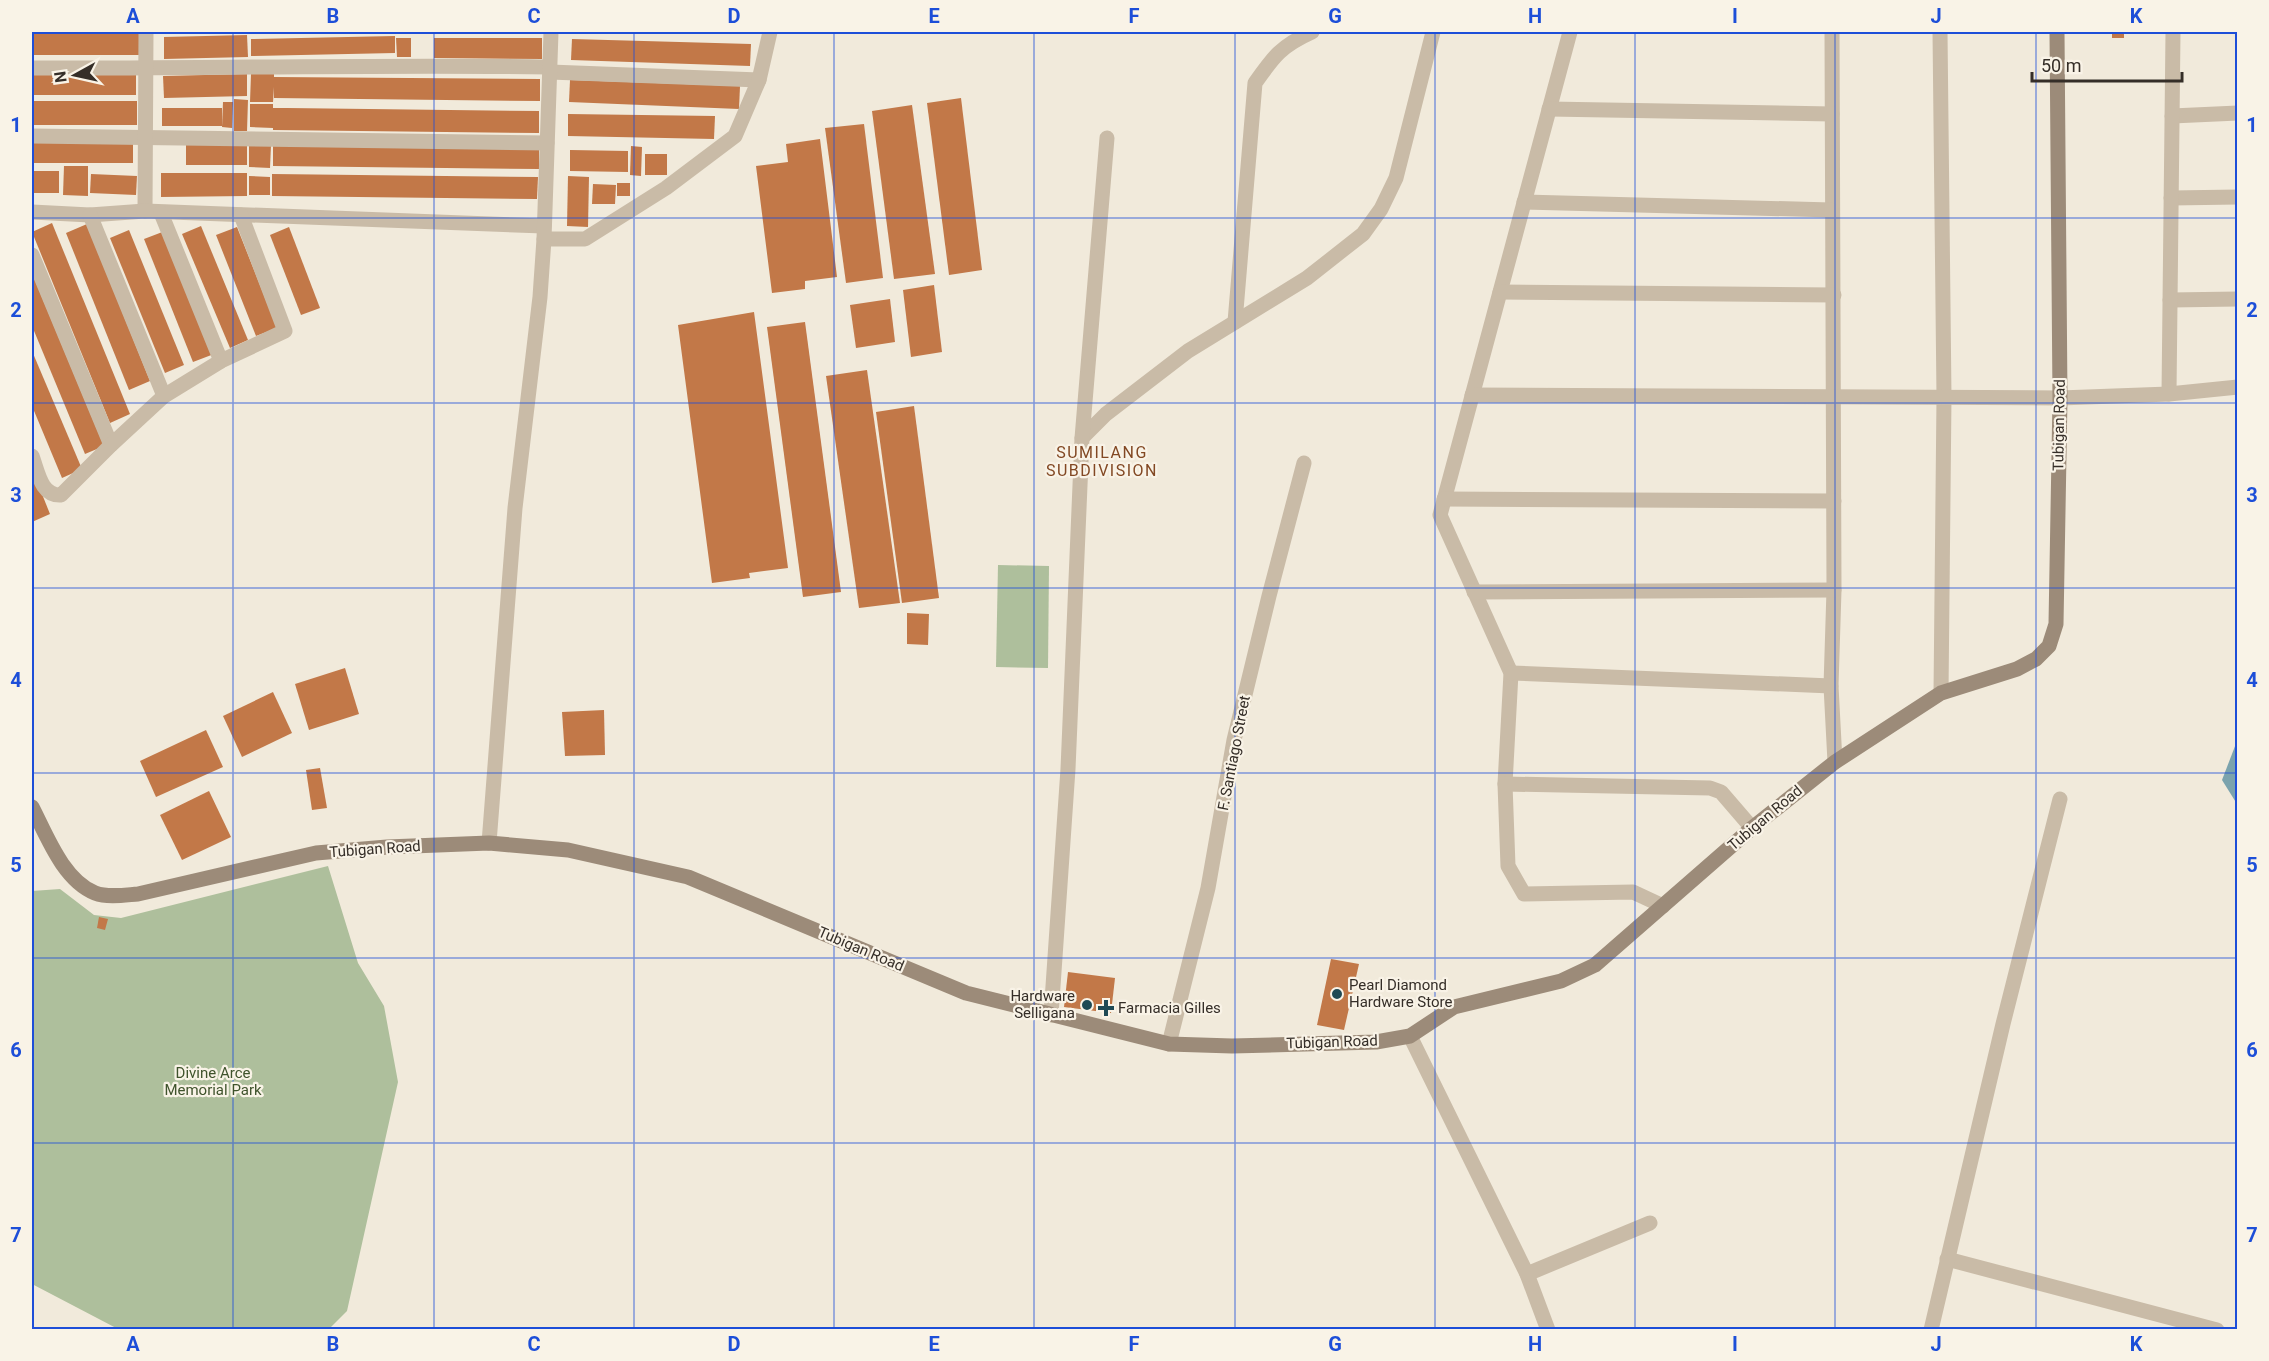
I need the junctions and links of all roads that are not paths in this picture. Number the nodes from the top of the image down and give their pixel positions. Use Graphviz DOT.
graph roads {
  1 [pos="146,32"];
  2 [pos="551,32"];
  3 [pos="770,32"];
  4 [pos="1312,32"];
  5 [pos="1433,32"];
  6 [pos="1570,32"];
  7 [pos="1832,32"];
  8 [pos="1940,32"];
  9 [pos="2057,32"];
  10 [pos="2173,32"];
  11 [pos="32,68"];
  12 [pos="146,69"];
  13 [pos="550,70"];
  14 [pos="759,80"];
  15 [pos="1549,109"];
  16 [pos="2238,112"];
  17 [pos="1832,114"];
  18 [pos="2172,116"];
  19 [pos="32,136"];
  20 [pos="146,137"];
  21 [pos="1107,138"];
  22 [pos="547,143"];
  23 [pos="2238,197"];
  24 [pos="2171,198"];
  25 [pos="1524,202"];
  26 [pos="1831,210"];
  27 [pos="145,211"];
  28 [pos="32,212"];
  29 [pos="161,213"];
  30 [pos="241,214"];
  31 [pos="90,215"];
  32 [pos="544,233"];
  33 [pos="32,255"];
  34 [pos="1500,292"];
  35 [pos="1834,295"];
  36 [pos="2170,300"];
  37 [pos="2238,300"];
  38 [pos="1235,322"];
  39 [pos="221,361"];
  40 [pos="2238,387"];
  41 [pos="2169,394"];
  42 [pos="1473,395"];
  43 [pos="164,396"];
  44 [pos="1834,397"];
  45 [pos="1944,397"];
  46 [pos="2060,398"];
  47 [pos="1082,438"];
  48 [pos="111,445"];
  49 [pos="32,456"];
  50 [pos="1304,463"];
  51 [pos="1444,499"];
  52 [pos="1834,501"];
  53 [pos="1834,590"];
  54 [pos="1474,592"];
  55 [pos="1510,673"];
  56 [pos="1831,686"];
  57 [pos="1941,693"];
  58 [pos="1835,762"];
  59 [pos="1505,784"];
  60 [pos="2060,799"];
  61 [pos="32,807"];
  62 [pos="1752,828"];
  63 [pos="489,843"];
  64 [pos="1663,906"];
  65 [pos="1051,1015"];
  66 [pos="1410,1036"];
  67 [pos="1169,1044"];
  68 [pos="1650,1223"];
  69 [pos="1947,1259"];
  70 [pos="1527,1274"];
  71 [pos="1548,1329"];
  72 [pos="1931,1329"];
  73 [pos="2217,1329"];
  1 -- 12 [label="street"];
  2 -- 13 [label="street"];
  3 -- 14 [label="street"];
  4 -- 38 [label="street"];
  5 -- 38 [label="street"];
  6 -- 15 [label="street"];
  7 -- 17 [label="street"];
  8 -- 45 [label="street"];
  9 -- 46 [label="street, Tubigan Road"];
  10 -- 18 [label="street"];
  11 -- 12 [label="street"];
  12 -- 13 [label="street"];
  12 -- 20 [label="street"];
  13 -- 14 [label="street"];
  13 -- 22 [label="street"];
  14 -- 32 [label="street"];
  15 -- 17 [label="street"];
  15 -- 25 [label="street"];
  16 -- 18 [label="street"];
  17 -- 26 [label="street"];
  18 -- 24 [label="street"];
  19 -- 20 [label="street"];
  20 -- 22 [label="street"];
  20 -- 27 [label="street"];
  21 -- 47 [label="street"];
  22 -- 32 [label="street"];
  23 -- 24 [label="street"];
  24 -- 36 [label="street"];
  25 -- 26 [label="street"];
  25 -- 34 [label="street"];
  26 -- 35 [label="street"];
  27 -- 29 [label="street"];
  27 -- 31 [label="street"];
  28 -- 31 [label="street"];
  29 -- 30 [label="street"];
  29 -- 39 [label="street"];
  30 -- 32 [label="street"];
  30 -- 39 [label="street"];
  31 -- 43 [label="street"];
  32 -- 63 [label="street"];
  33 -- 48 [label="street"];
  34 -- 35 [label="street"];
  34 -- 42 [label="street"];
  35 -- 44 [label="street"];
  36 -- 37 [label="street"];
  36 -- 41 [label="street"];
  38 -- 47 [label="street"];
  39 -- 43 [label="street"];
  40 -- 41 [label="street"];
  41 -- 46 [label="street"];
  42 -- 44 [label="street"];
  42 -- 51 [label="street"];
  43 -- 48 [label="street"];
  44 -- 45 [label="street"];
  44 -- 52 [label="street"];
  45 -- 46 [label="street"];
  45 -- 57 [label="street"];
  46 -- 57 [label="street, Tubigan Road"];
  47 -- 65 [label="street"];
  48 -- 49 [label="street"];
  50 -- 67 [label="street, F. Santiago Street"];
  51 -- 52 [label="street"];
  51 -- 54 [label="street"];
  52 -- 53 [label="street"];
  53 -- 54 [label="street"];
  53 -- 56 [label="street"];
  54 -- 55 [label="street"];
  55 -- 56 [label="street"];
  55 -- 59 [label="street"];
  56 -- 58 [label="street"];
  57 -- 58 [label="street, Tubigan Road"];
  58 -- 62 [label="street, Tubigan Road"];
  59 -- 62 [label="street"];
  59 -- 64 [label="street"];
  60 -- 69 [label="street"];
  61 -- 63 [label="street, Tubigan Road"];
  62 -- 64 [label="street, Tubigan Road"];
  63 -- 65 [label="street, Tubigan Road"];
  64 -- 66 [label="street, Tubigan Road"];
  65 -- 67 [label="street, Tubigan Road"];
  66 -- 67 [label="street, Tubigan Road"];
  66 -- 70 [label="street"];
  68 -- 70 [label="street"];
  69 -- 72 [label="street"];
  69 -- 73 [label="street"];
  70 -- 71 [label="street"];
}
